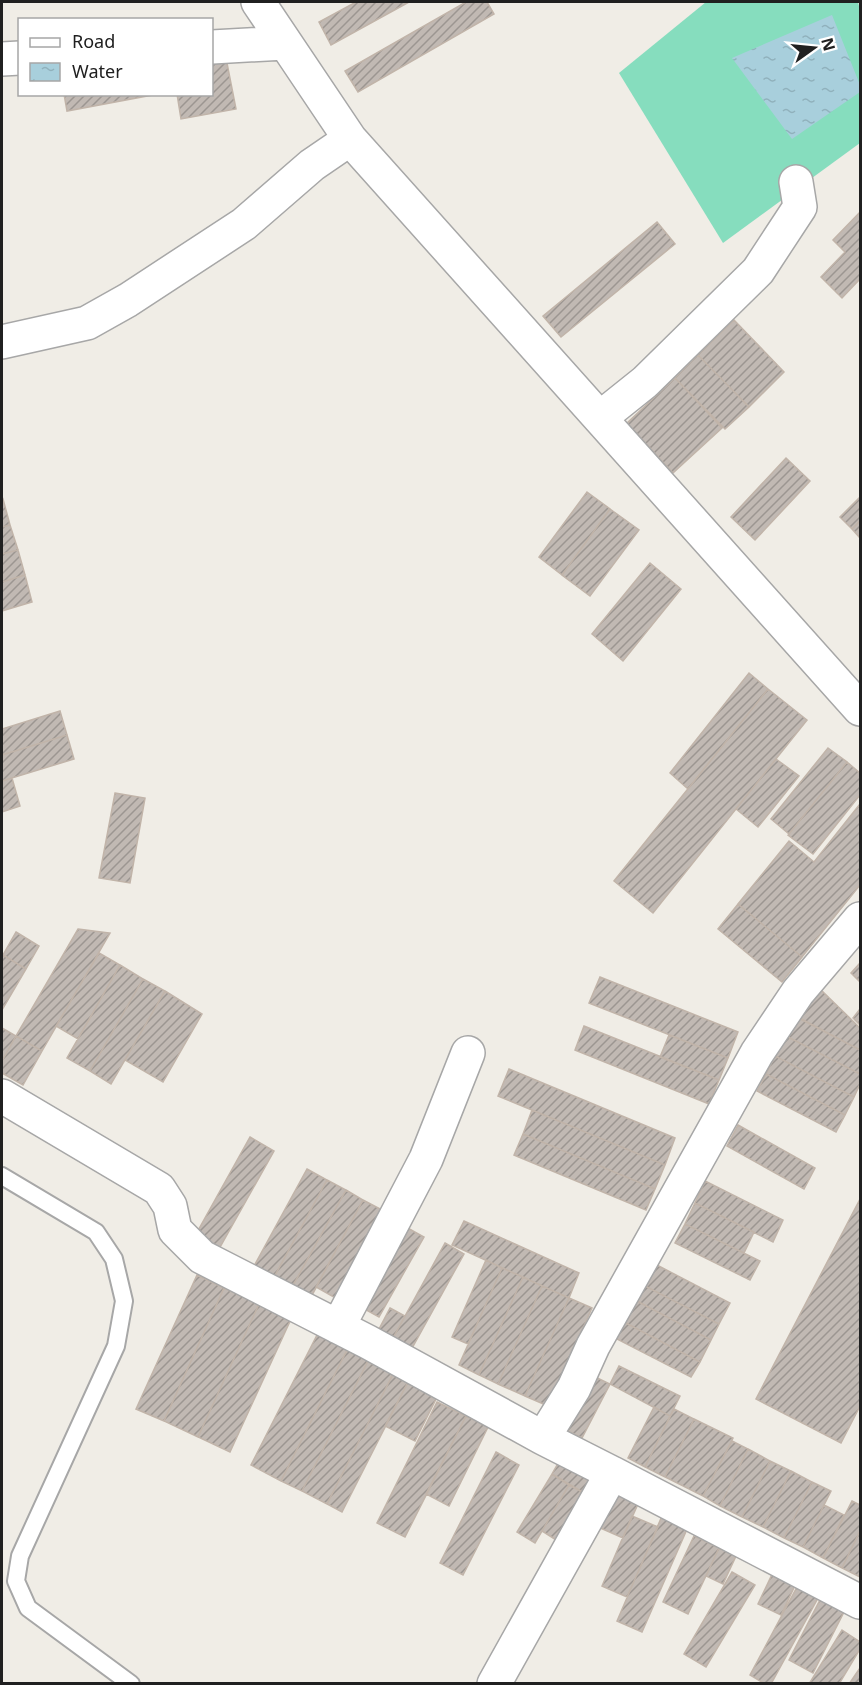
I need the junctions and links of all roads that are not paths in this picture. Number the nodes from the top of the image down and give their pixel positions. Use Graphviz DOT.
graph roads {
  1 [pos="258,2"];
  2 [pos="285,44"];
  3 [pos="213,47"];
  4 [pos="18,58"];
  5 [pos="2,59"];
  6 [pos="350,139"];
  7 [pos="795,182"];
  8 [pos="2,342"];
  9 [pos="600,418"];
  10 [pos="856,696"];
  11 [pos="861,920"];
  12 [pos="468,1053"];
  13 [pos="2,1096"];
  14 [pos="2,1176"];
  15 [pos="338,1327"];
  16 [pos="543,1438"];
  17 [pos="612,1473"];
  18 [pos="861,1602"];
  19 [pos="131,1683"];
  20 [pos="494,1683"];
  1 -- 2 [label="street"];
  2 -- 3 [label="street"];
  2 -- 6 [label="street"];
  4 -- 5 [label="street"];
  6 -- 8 [label="street"];
  6 -- 9 [label="street"];
  7 -- 9 [label="street"];
  9 -- 10 [label="street"];
  11 -- 16 [label="street"];
  12 -- 15 [label="street"];
  13 -- 15 [label="street"];
  14 -- 19 [label="lane"];
  15 -- 16 [label="street"];
  16 -- 17 [label="street"];
  17 -- 18 [label="street"];
  17 -- 20 [label="street"];
}
